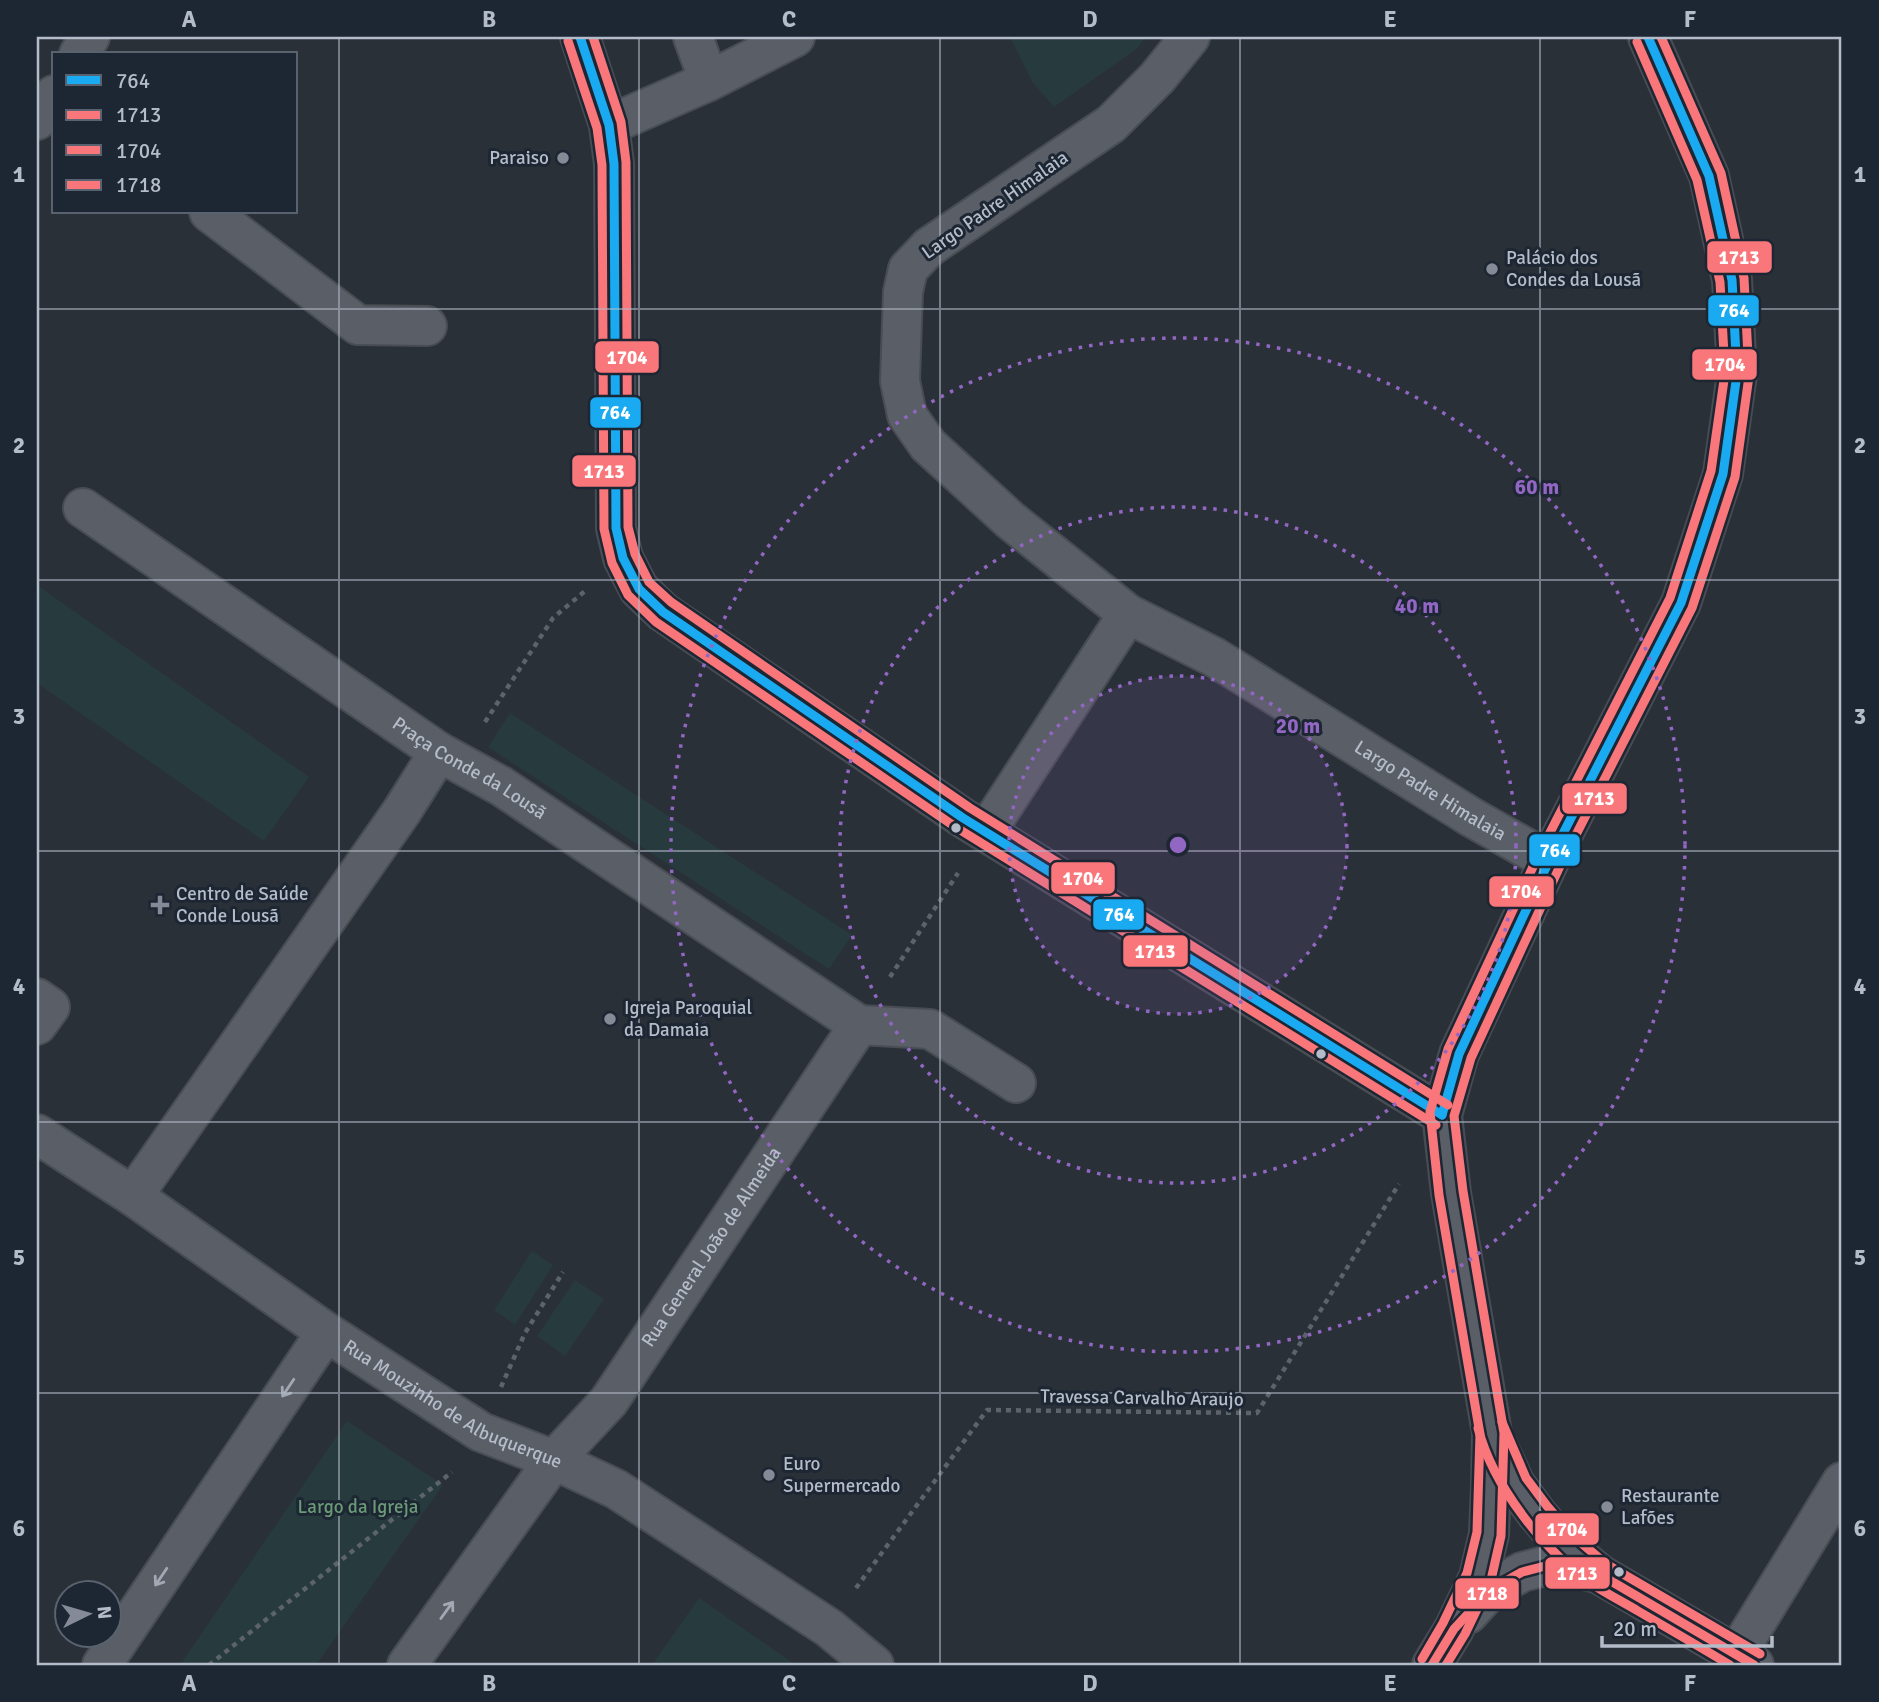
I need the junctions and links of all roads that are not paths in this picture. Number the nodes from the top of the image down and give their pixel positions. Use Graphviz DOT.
graph roads {
  1 [pos="90,37"];
  2 [pos="580,37"];
  3 [pos="693,37"];
  4 [pos="795,37"];
  5 [pos="1190,37"];
  6 [pos="1648,37"];
  7 [pos="80,52"];
  8 [pos="709,81"];
  9 [pos="52,98"];
  10 [pos="37,120"];
  11 [pos="608,125"];
  12 [pos="212,214"];
  13 [pos="427,326"];
  14 [pos="83,508"];
  15 [pos="1128,614"];
  16 [pos="439,752"];
  17 [pos="986,832"];
  18 [pos="1549,861"];
  19 [pos="37,998"];
  20 [pos="37,1025"];
  21 [pos="859,1025"];
  22 [pos="1016,1083"];
  23 [pos="1442,1115"];
  24 [pos="37,1134"];
  25 [pos="133,1196"];
  26 [pos="326,1332"];
  27 [pos="1492,1433"];
  28 [pos="554,1460"];
  29 [pos="1842,1482"];
  30 [pos="1599,1574"];
  31 [pos="1454,1629"];
  32 [pos="1745,1660"];
  33 [pos="102,1665"];
  34 [pos="407,1665"];
  35 [pos="874,1665"];
  36 [pos="1432,1665"];
  1 -- 7 [label="street"];
  2 -- 11 [label="street"];
  3 -- 8 [label="street"];
  4 -- 8 [label="street"];
  5 -- 15 [label="street, Largo Padre Himalaia"];
  6 -- 18 [label="street"];
  8 -- 11 [label="street"];
  9 -- 10 [label="street"];
  11 -- 17 [label="street"];
  12 -- 13 [label="street"];
  14 -- 16 [label="street, Praça Conde da Lousã"];
  15 -- 17 [label="street"];
  15 -- 18 [label="street, Largo Padre Himalaia"];
  16 -- 21 [label="street, Praça Conde da Lousã"];
  16 -- 25 [label="street"];
  17 -- 23 [label="street"];
  18 -- 23 [label="street"];
  19 -- 20 [label="street"];
  21 -- 22 [label="street"];
  21 -- 28 [label="street, Rua General João de Almeida"];
  23 -- 27 [label="street"];
  24 -- 25 [label="street, Rua Mouzinho de Albuquerque"];
  25 -- 26 [label="street, Rua Mouzinho de Albuquerque"];
  26 -- 28 [label="street, Rua Mouzinho de Albuquerque"];
  26 -- 33 [label="street, one-way"];
  27 -- 30 [label="street"];
  27 -- 31 [label="street"];
  34 -- 28 [label="street, one-way"];
  28 -- 35 [label="street, Rua Mouzinho de Albuquerque"];
  29 -- 32 [label="street"];
  30 -- 31 [label="street"];
  30 -- 32 [label="street"];
  31 -- 36 [label="street"];
}
